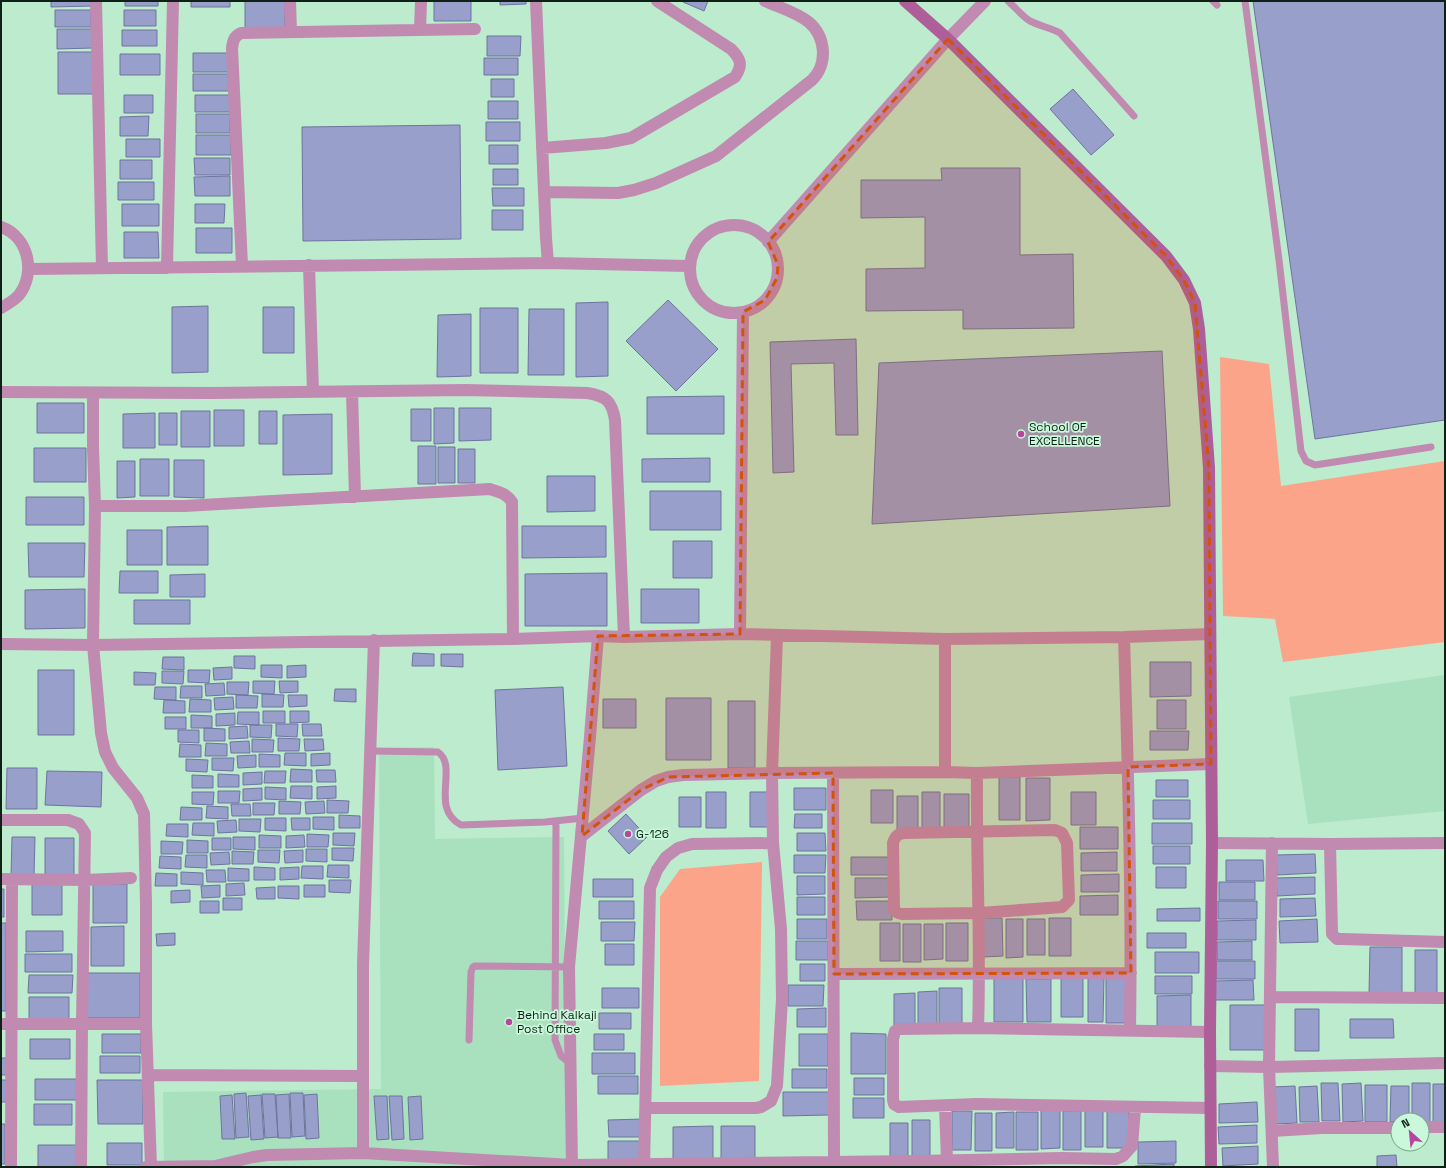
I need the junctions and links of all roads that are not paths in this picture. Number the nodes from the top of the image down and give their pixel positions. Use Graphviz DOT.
graph roads {
  1 [pos="96,1"];
  2 [pos="173,1"];
  3 [pos="290,1"];
  4 [pos="421,1"];
  5 [pos="536,1"];
  6 [pos="657,1"];
  7 [pos="765,1"];
  8 [pos="905,1"];
  9 [pos="985,1"];
  10 [pos="1008,1"];
  11 [pos="1245,1"];
  12 [pos="475,29"];
  13 [pos="420,30"];
  14 [pos="291,32"];
  15 [pos="948,39"];
  16 [pos="1134,116"];
  17 [pos="542,148"];
  18 [pos="545,192"];
  19 [pos="1,227"];
  20 [pos="768,242"];
  21 [pos="548,263"];
  22 [pos="309,265"];
  23 [pos="242,266"];
  24 [pos="689,266"];
  25 [pos="102,268"];
  26 [pos="167,268"];
  27 [pos="29,269"];
  28 [pos="1,308"];
  29 [pos="743,312"];
  30 [pos="1,392"];
  31 [pos="312,392"];
  32 [pos="352,392"];
  33 [pos="93,393"];
  34 [pos="1431,447"];
  35 [pos="355,497"];
  36 [pos="95,506"];
  37 [pos="740,634"];
  38 [pos="1210,634"];
  39 [pos="598,636"];
  40 [pos="777,636"];
  41 [pos="624,637"];
  42 [pos="1124,637"];
  43 [pos="513,639"];
  44 [pos="945,639"];
  45 [pos="374,640"];
  46 [pos="1,644"];
  47 [pos="93,645"];
  48 [pos="370,751"];
  49 [pos="1211,764"];
  50 [pos="1128,767"];
  51 [pos="945,772"];
  52 [pos="772,773"];
  53 [pos="833,773"];
  54 [pos="977,774"];
  55 [pos="583,818"];
  56 [pos="1,820"];
  57 [pos="556,821"];
  58 [pos="977,832"];
  59 [pos="582,836"];
  60 [pos="773,843"];
  61 [pos="1212,843"];
  62 [pos="1272,843"];
  63 [pos="1445,843"];
  64 [pos="1330,844"];
  65 [pos="131,878"];
  66 [pos="7,879"];
  67 [pos="85,880"];
  68 [pos="980,913"];
  69 [pos="1445,942"];
  70 [pos="556,967"];
  71 [pos="569,967"];
  72 [pos="1131,973"];
  73 [pos="834,974"];
  74 [pos="980,975"];
  75 [pos="1270,997"];
  76 [pos="1445,998"];
  77 [pos="6,1024"];
  78 [pos="82,1024"];
  79 [pos="146,1024"];
  80 [pos="978,1028"];
  81 [pos="1130,1030"];
  82 [pos="1210,1032"];
  83 [pos="468,1040"];
  84 [pos="1445,1063"];
  85 [pos="571,1064"];
  86 [pos="1210,1066"];
  87 [pos="1269,1066"];
  88 [pos="148,1075"];
  89 [pos="363,1076"];
  90 [pos="945,1106"];
  91 [pos="646,1108"];
  92 [pos="1134,1108"];
  93 [pos="1210,1108"];
  94 [pos="1445,1127"];
  95 [pos="1390,1128"];
  96 [pos="1430,1128"];
  97 [pos="1272,1131"];
  98 [pos="363,1153"];
  99 [pos="947,1160"];
  100 [pos="834,1162"];
  101 [pos="233,1164"];
  102 [pos="493,1164"];
  103 [pos="918,1164"];
  104 [pos="572,1166"];
  105 [pos="644,1166"];
  106 [pos="709,1166"];
  107 [pos="11,1167"];
  108 [pos="81,1167"];
  109 [pos="146,1167"];
  110 [pos="151,1167"];
  111 [pos="1211,1167"];
  112 [pos="1273,1167"];
  1 -- 25 [label="street"];
  2 -- 26 [label="street"];
  3 -- 14 [label="street"];
  4 -- 13 [label="street"];
  5 -- 17 [label="street"];
  6 -- 17 [label="street"];
  7 -- 18 [label="street"];
  8 -- 15 [label="street"];
  9 -- 15 [label="street"];
  10 -- 16 [label="lane"];
  11 -- 34 [label="lane"];
  12 -- 13 [label="street"];
  13 -- 14 [label="street"];
  14 -- 23 [label="street"];
  15 -- 20 [label="street"];
  15 -- 38 [label="street"];
  17 -- 18 [label="street"];
  18 -- 21 [label="street"];
  19 -- 27 [label="street"];
  20 -- 24 [label="street"];
  20 -- 29 [label="street"];
  21 -- 22 [label="street"];
  21 -- 24 [label="street"];
  22 -- 23 [label="street"];
  22 -- 31 [label="street"];
  23 -- 26 [label="street"];
  24 -- 29 [label="street"];
  25 -- 26 [label="street"];
  25 -- 27 [label="street"];
  27 -- 28 [label="street"];
  29 -- 37 [label="street"];
  30 -- 33 [label="street"];
  31 -- 32 [label="street"];
  31 -- 33 [label="street"];
  32 -- 35 [label="street"];
  32 -- 41 [label="street"];
  33 -- 36 [label="street"];
  35 -- 36 [label="street"];
  35 -- 43 [label="street"];
  36 -- 47 [label="street"];
  37 -- 40 [label="street"];
  37 -- 41 [label="street"];
  38 -- 42 [label="street"];
  38 -- 49 [label="street"];
  39 -- 41 [label="street"];
  39 -- 43 [label="street"];
  39 -- 55 [label="street"];
  40 -- 44 [label="street"];
  40 -- 52 [label="street"];
  42 -- 44 [label="street"];
  42 -- 50 [label="street"];
  43 -- 45 [label="street"];
  44 -- 51 [label="street"];
  45 -- 47 [label="street"];
  45 -- 48 [label="street"];
  46 -- 47 [label="street"];
  47 -- 79 [label="street"];
  48 -- 57 [label="lane"];
  48 -- 89 [label="street"];
  49 -- 50 [label="street"];
  49 -- 61 [label="street"];
  50 -- 54 [label="street"];
  50 -- 72 [label="street"];
  51 -- 53 [label="street"];
  51 -- 54 [label="street"];
  52 -- 53 [label="street"];
  52 -- 59 [label="street"];
  52 -- 60 [label="street"];
  53 -- 73 [label="street"];
  54 -- 58 [label="street"];
  55 -- 57 [label="lane"];
  55 -- 59 [label="street"];
  56 -- 67 [label="street"];
  57 -- 70 [label="lane"];
  58 -- 68 [label="street"];
  58 -- 68 [label="street"];
  58 -- 68 [label="street"];
  59 -- 71 [label="street"];
  60 -- 91 [label="street"];
  60 -- 91 [label="street"];
  61 -- 62 [label="street"];
  61 -- 82 [label="street"];
  62 -- 64 [label="street"];
  62 -- 75 [label="street"];
  63 -- 64 [label="street"];
  64 -- 69 [label="street"];
  65 -- 67 [label="street"];
  66 -- 67 [label="street"];
  66 -- 77 [label="street"];
  67 -- 78 [label="street"];
  68 -- 74 [label="street"];
  70 -- 71 [label="lane"];
  70 -- 83 [label="lane"];
  70 -- 85 [label="lane"];
  71 -- 85 [label="street"];
  72 -- 74 [label="street"];
  72 -- 81 [label="street"];
  73 -- 74 [label="street"];
  73 -- 100 [label="street"];
  74 -- 80 [label="street"];
  75 -- 76 [label="street"];
  75 -- 87 [label="street"];
  77 -- 78 [label="street"];
  77 -- 107 [label="street"];
  78 -- 79 [label="street"];
  78 -- 108 [label="street"];
  79 -- 88 [label="street"];
  80 -- 81 [label="street"];
  80 -- 90 [label="street"];
  81 -- 82 [label="street"];
  82 -- 86 [label="street"];
  84 -- 87 [label="street"];
  85 -- 104 [label="street"];
  86 -- 87 [label="street"];
  86 -- 93 [label="street"];
  87 -- 97 [label="street"];
  88 -- 89 [label="street"];
  88 -- 110 [label="street"];
  89 -- 98 [label="street"];
  90 -- 92 [label="street"];
  90 -- 99 [label="street"];
  91 -- 105 [label="street"];
  92 -- 93 [label="street"];
  92 -- 99 [label="street"];
  93 -- 111 [label="street"];
  94 -- 96 [label="street"];
  95 -- 97 [label="street"];
  97 -- 112 [label="street"];
  98 -- 101 [label="street"];
  98 -- 102 [label="street"];
  99 -- 103 [label="street"];
  100 -- 103 [label="street"];
  100 -- 106 [label="street"];
  101 -- 110 [label="street"];
  102 -- 104 [label="street"];
  104 -- 105 [label="street"];
  105 -- 106 [label="street"];
  109 -- 110 [label="street"];
}
